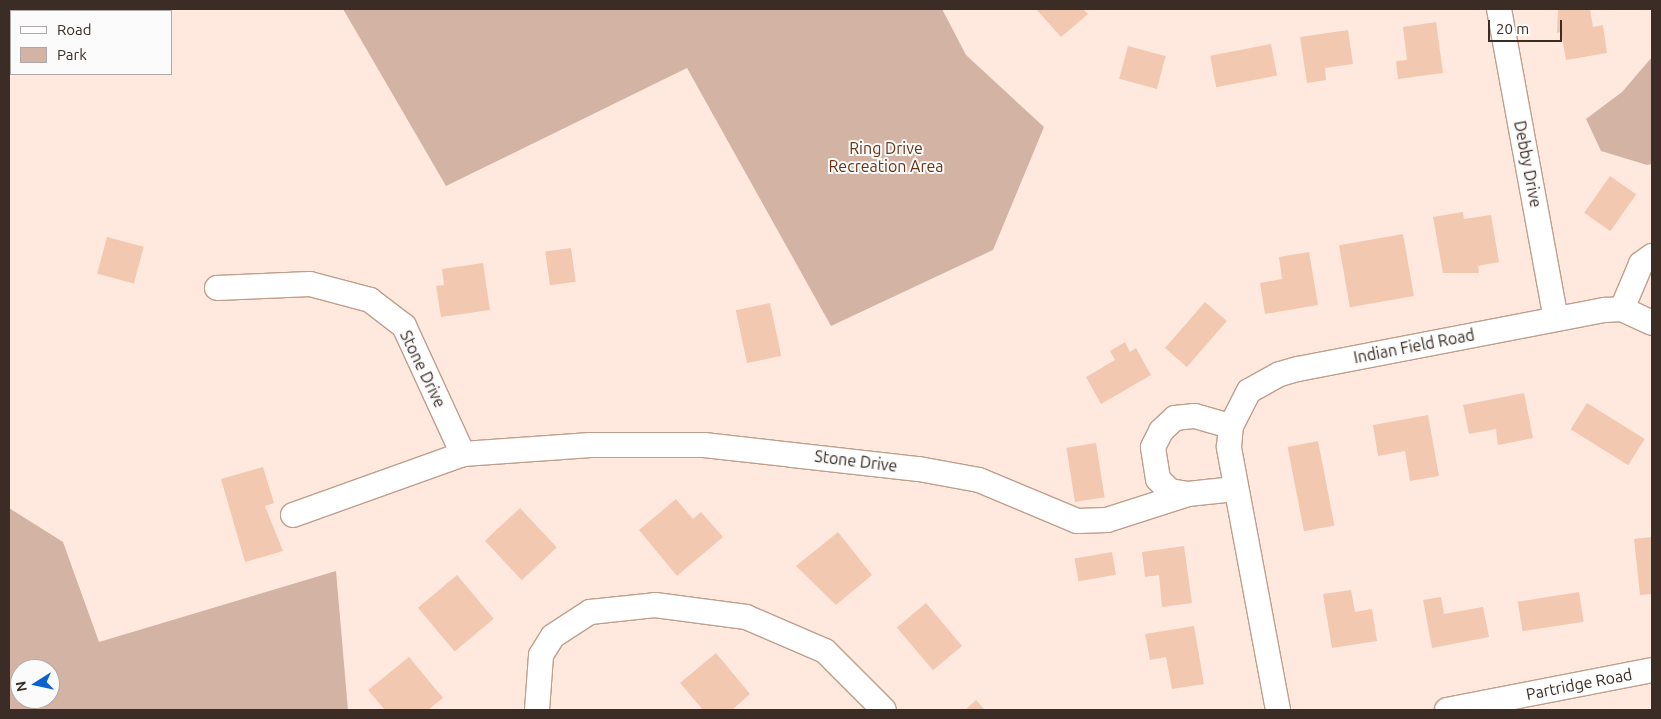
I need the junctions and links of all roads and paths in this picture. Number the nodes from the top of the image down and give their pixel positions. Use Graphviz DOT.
graph roads {
  1 [pos="1499,9"];
  2 [pos="1652,256"];
  3 [pos="217,288"];
  4 [pos="1622,309"];
  5 [pos="1556,319"];
  6 [pos="1652,322"];
  7 [pos="1231,426"];
  8 [pos="463,454"];
  9 [pos="1235,490"];
  10 [pos="1188,494"];
  11 [pos="293,515"];
  12 [pos="1652,670"];
  13 [pos="537,710"];
  14 [pos="884,710"];
  15 [pos="1278,710"];
  16 [pos="1447,710"];
  1 -- 5 [label="street, Debby Drive"];
  2 -- 4 [label="street"];
  3 -- 8 [label="street, Stone Drive"];
  4 -- 5 [label="street, Indian Field Road"];
  4 -- 6 [label="street"];
  5 -- 7 [label="street, Indian Field Road"];
  7 -- 9 [label="street, Indian Field Road"];
  7 -- 10 [label="street"];
  8 -- 10 [label="street, Stone Drive"];
  8 -- 11 [label="street, Stone Drive"];
  9 -- 10 [label="street, Stone Drive"];
  9 -- 15 [label="street, Indian Field Road"];
  12 -- 16 [label="street, Partridge Road"];
  13 -- 14 [label="street"];
}
